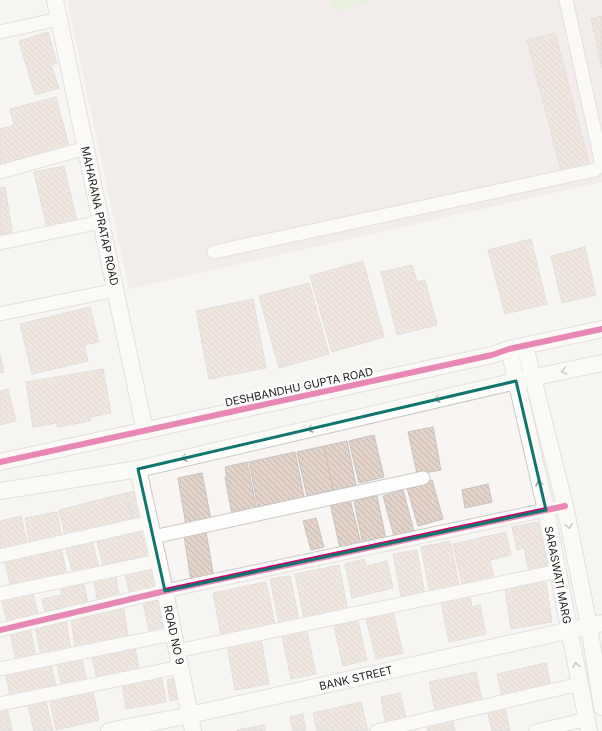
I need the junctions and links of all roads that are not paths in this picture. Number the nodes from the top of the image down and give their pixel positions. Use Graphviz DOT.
graph roads {
  1 [pos="55,0"];
  2 [pos="566,0"];
  3 [pos="59,19"];
  4 [pos="0,32"];
  5 [pos="86,148"];
  6 [pos="0,172"];
  7 [pos="101,222"];
  8 [pos="0,243"];
  9 [pos="214,252"];
  10 [pos="116,290"];
  11 [pos="0,314"];
  12 [pos="602,329"];
  13 [pos="525,346"];
  14 [pos="510,349"];
  15 [pos="602,363"];
  16 [pos="533,378"];
  17 [pos="516,381"];
  18 [pos="145,431"];
  19 [pos="0,462"];
  20 [pos="138,469"];
  21 [pos="423,478"];
  22 [pos="0,491"];
  23 [pos="565,506"];
  24 [pos="546,510"];
  25 [pos="152,530"];
  26 [pos="0,556"];
  27 [pos="158,561"];
  28 [pos="558,571"];
  29 [pos="165,591"];
  30 [pos="0,594"];
  31 [pos="595,625"];
  32 [pos="0,630"];
  33 [pos="569,630"];
  34 [pos="173,634"];
  35 [pos="177,651"];
  36 [pos="180,666"];
  37 [pos="0,669"];
  38 [pos="580,684"];
  39 [pos="602,702"];
  40 [pos="0,704"];
  41 [pos="190,715"];
  42 [pos="588,725"];
  43 [pos="401,728"];
  44 [pos="109,731"];
  45 [pos="193,731"];
  46 [pos="377,731"];
  47 [pos="536,731"];
  1 -- 3 [label="street, MAHARANA PRATAP ROAD"];
  2 -- 9 [label="street"];
  3 -- 4 [label="street"];
  3 -- 5 [label="street, MAHARANA PRATAP ROAD"];
  5 -- 6 [label="street"];
  5 -- 7 [label="street, MAHARANA PRATAP ROAD"];
  7 -- 8 [label="street"];
  7 -- 10 [label="street, MAHARANA PRATAP ROAD"];
  10 -- 11 [label="street"];
  10 -- 18 [label="street, MAHARANA PRATAP ROAD"];
  12 -- 13 [label="street, DESHBANDHU GUPTA ROAD"];
  13 -- 14 [label="street, DESHBANDHU GUPTA ROAD"];
  13 -- 16 [label="street, SARASWATI MARG"];
  14 -- 17 [label="street, SARASWATI MARG"];
  14 -- 18 [label="street, DESHBANDHU GUPTA ROAD"];
  15 -- 16 [label="street, one-way"];
  16 -- 17 [label="street"];
  16 -- 23 [label="street, SARASWATI MARG"];
  17 -- 20 [label="street, one-way"];
  24 -- 17 [label="street, SARASWATI MARG, one-way"];
  18 -- 19 [label="street, DESHBANDHU GUPTA ROAD"];
  20 -- 22 [label="street"];
  20 -- 25 [label="street, ROAD NO 9"];
  21 -- 25 [label="street"];
  23 -- 24 [label="street"];
  23 -- 31 [label="street, SARASWATI MARG, one-way"];
  24 -- 28 [label="street, SARASWATI MARG"];
  24 -- 29 [label="street"];
  25 -- 26 [label="street"];
  25 -- 27 [label="street, ROAD NO 9"];
  27 -- 29 [label="street, ROAD NO 9"];
  27 -- 30 [label="street"];
  28 -- 33 [label="street, SARASWATI MARG"];
  28 -- 35 [label="street"];
  29 -- 32 [label="street"];
  29 -- 34 [label="street, ROAD NO 9"];
  31 -- 33 [label="street, BANK STREET"];
  31 -- 39 [label="street, SARASWATI MARG"];
  38 -- 33 [label="street, SARASWATI MARG, one-way"];
  33 -- 41 [label="street, BANK STREET"];
  34 -- 35 [label="street, ROAD NO 9"];
  34 -- 37 [label="street"];
  35 -- 36 [label="street, ROAD NO 9"];
  36 -- 40 [label="street"];
  36 -- 41 [label="street, ROAD NO 9"];
  38 -- 42 [label="street, SARASWATI MARG"];
  38 -- 43 [label="street"];
  41 -- 44 [label="street, BANK STREET"];
  41 -- 45 [label="street, ROAD NO 9"];
  42 -- 47 [label="street"];
  43 -- 46 [label="street"];
}
